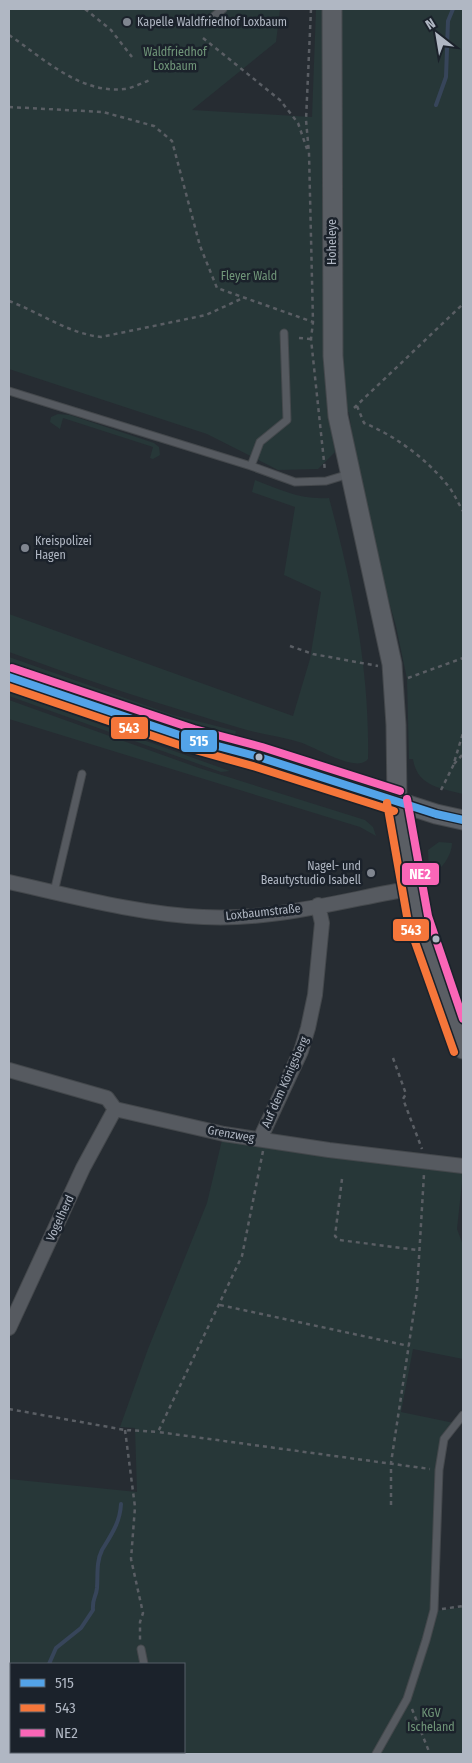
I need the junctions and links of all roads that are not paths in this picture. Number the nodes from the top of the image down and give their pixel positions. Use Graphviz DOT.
graph roads {
  1 [pos="223,9"];
  2 [pos="332,9"];
  3 [pos="214,16"];
  4 [pos="284,333"];
  5 [pos="9,390"];
  6 [pos="251,466"];
  7 [pos="349,474"];
  8 [pos="9,677"];
  9 [pos="82,774"];
  10 [pos="396,801"];
  11 [pos="463,820"];
  12 [pos="9,882"];
  13 [pos="413,888"];
  14 [pos="54,892"];
  15 [pos="318,905"];
  16 [pos="463,1050"];
  17 [pos="9,1070"];
  18 [pos="115,1109"];
  19 [pos="262,1140"];
  20 [pos="463,1166"];
  21 [pos="9,1328"];
  22 [pos="463,1415"];
  23 [pos="141,1650"];
  24 [pos="144,1663"];
  25 [pos="376,1754"];
  1 -- 3 [label="lane"];
  2 -- 7 [label="street, Hoheleye"];
  4 -- 6 [label="lane"];
  5 -- 6 [label="lane"];
  6 -- 7 [label="lane"];
  7 -- 10 [label="street, Hoheleye"];
  8 -- 10 [label="street"];
  9 -- 14 [label="lane"];
  10 -- 11 [label="street"];
  10 -- 13 [label="street, Hoheleye"];
  12 -- 14 [label="street, Loxbaumstraße"];
  13 -- 15 [label="street, Loxbaumstraße"];
  13 -- 16 [label="street, Hoheleye"];
  14 -- 15 [label="street, Loxbaumstraße"];
  15 -- 19 [label="street, Auf dem Königsberg"];
  17 -- 18 [label="street, Grenzweg"];
  18 -- 19 [label="street, Grenzweg"];
  18 -- 21 [label="street, Vogelherd"];
  19 -- 20 [label="street, Grenzweg"];
  22 -- 25 [label="lane"];
  23 -- 24 [label="lane"];
}
